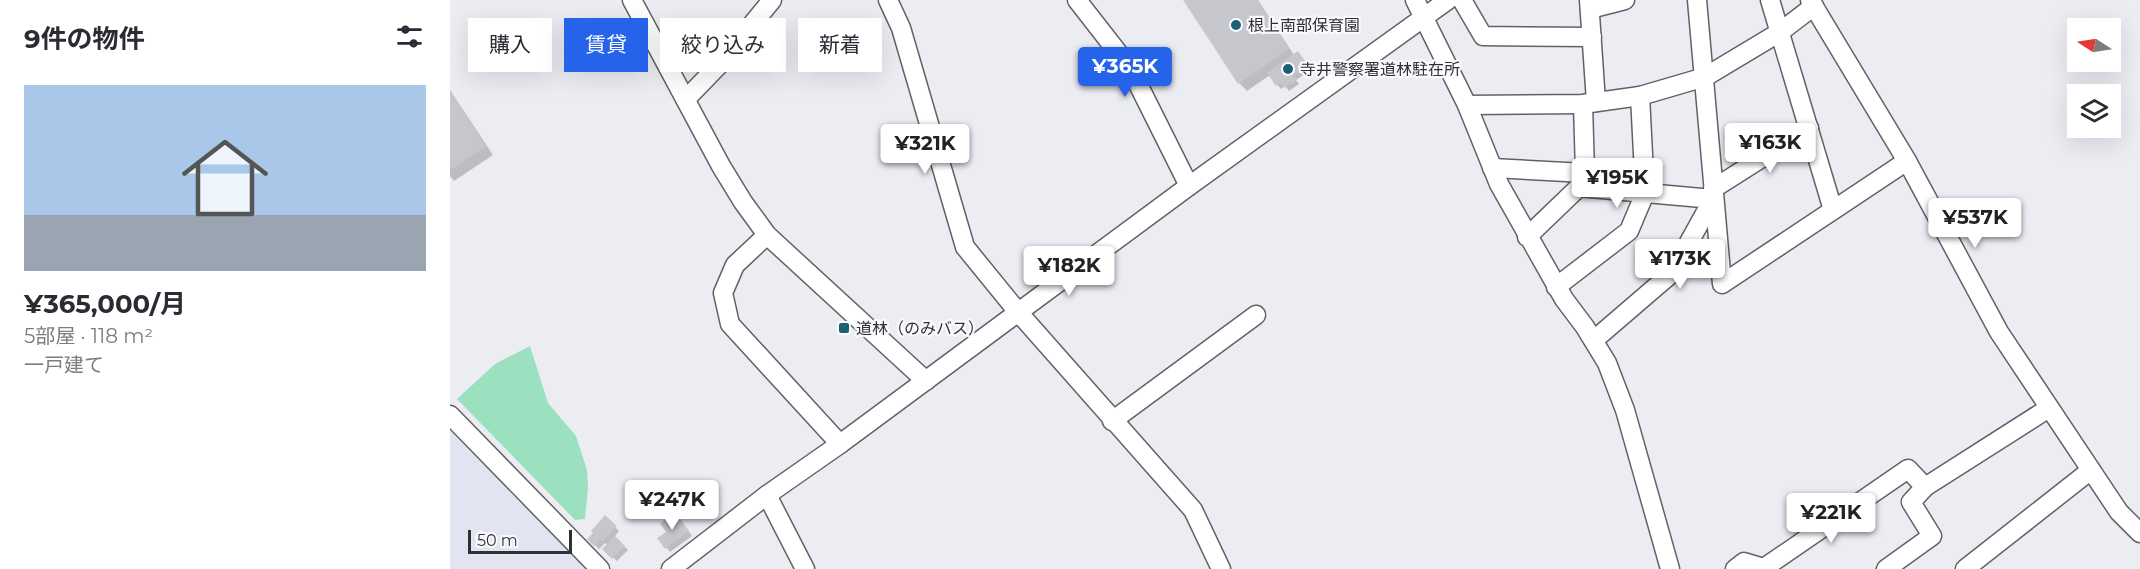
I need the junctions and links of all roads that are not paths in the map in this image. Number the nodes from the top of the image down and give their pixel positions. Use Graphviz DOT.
graph roads {
  1 [pos="632,0"];
  2 [pos="772,0"];
  3 [pos="888,0"];
  4 [pos="1077,0"];
  5 [pos="1415,0"];
  6 [pos="1448,0"];
  7 [pos="1462,0"];
  8 [pos="1625,0"];
  9 [pos="1697,0"];
  10 [pos="1770,0"];
  11 [pos="1812,3"];
  12 [pos="1589,5"];
  13 [pos="1423,17"];
  14 [pos="1780,32"];
  15 [pos="1592,37"];
  16 [pos="1704,77"];
  17 [pos="1640,96"];
  18 [pos="686,99"];
  19 [pos="1590,103"];
  20 [pos="1467,105"];
  21 [pos="1809,128"];
  22 [pos="1907,161"];
  23 [pos="1492,168"];
  24 [pos="1582,180"];
  25 [pos="1189,186"];
  26 [pos="1645,193"];
  27 [pos="1713,194"];
  28 [pos="1833,210"];
  29 [pos="768,235"];
  30 [pos="1527,237"];
  31 [pos="1556,287"];
  32 [pos="1018,312"];
  33 [pos="1256,315"];
  34 [pos="1594,340"];
  35 [pos="926,381"];
  36 [pos="2049,408"];
  37 [pos="450,415"];
  38 [pos="1112,421"];
  39 [pos="840,444"];
  40 [pos="2091,470"];
  41 [pos="1925,488"];
  42 [pos="767,495"];
  43 [pos="2140,533"];
  44 [pos="600,569"];
  45 [pos="671,569"];
  46 [pos="806,569"];
  47 [pos="1221,569"];
  48 [pos="1670,569"];
  49 [pos="1735,569"];
  50 [pos="1886,569"];
  51 [pos="1965,569"];
  1 -- 18 [label="street"];
  2 -- 18 [label="street"];
  3 -- 32 [label="street"];
  4 -- 25 [label="street"];
  5 -- 13 [label="street"];
  6 -- 13 [label="street"];
  7 -- 15 [label="street"];
  8 -- 12 [label="street"];
  9 -- 16 [label="street"];
  10 -- 14 [label="street"];
  11 -- 14 [label="street"];
  11 -- 22 [label="street"];
  12 -- 15 [label="street"];
  13 -- 20 [label="street"];
  13 -- 25 [label="street"];
  14 -- 16 [label="street"];
  14 -- 21 [label="street"];
  15 -- 19 [label="street"];
  16 -- 17 [label="street"];
  16 -- 27 [label="street"];
  17 -- 19 [label="street"];
  17 -- 26 [label="street"];
  18 -- 29 [label="street"];
  19 -- 20 [label="street"];
  19 -- 24 [label="street"];
  20 -- 23 [label="street"];
  21 -- 27 [label="street"];
  21 -- 28 [label="street"];
  22 -- 28 [label="street"];
  22 -- 36 [label="street"];
  23 -- 24 [label="street"];
  23 -- 30 [label="street"];
  24 -- 26 [label="street"];
  24 -- 30 [label="street"];
  25 -- 32 [label="street"];
  26 -- 27 [label="street"];
  26 -- 31 [label="street"];
  27 -- 28 [label="street"];
  27 -- 34 [label="street"];
  29 -- 35 [label="street"];
  29 -- 39 [label="street"];
  30 -- 31 [label="street"];
  31 -- 34 [label="street"];
  32 -- 35 [label="street"];
  32 -- 38 [label="street"];
  33 -- 38 [label="street"];
  34 -- 48 [label="street"];
  35 -- 39 [label="street"];
  36 -- 40 [label="street"];
  36 -- 41 [label="street"];
  37 -- 44 [label="street"];
  38 -- 47 [label="street"];
  39 -- 42 [label="street"];
  40 -- 43 [label="street"];
  40 -- 51 [label="street"];
  41 -- 49 [label="street"];
  41 -- 50 [label="street"];
  42 -- 45 [label="street"];
  42 -- 46 [label="street"];
}
